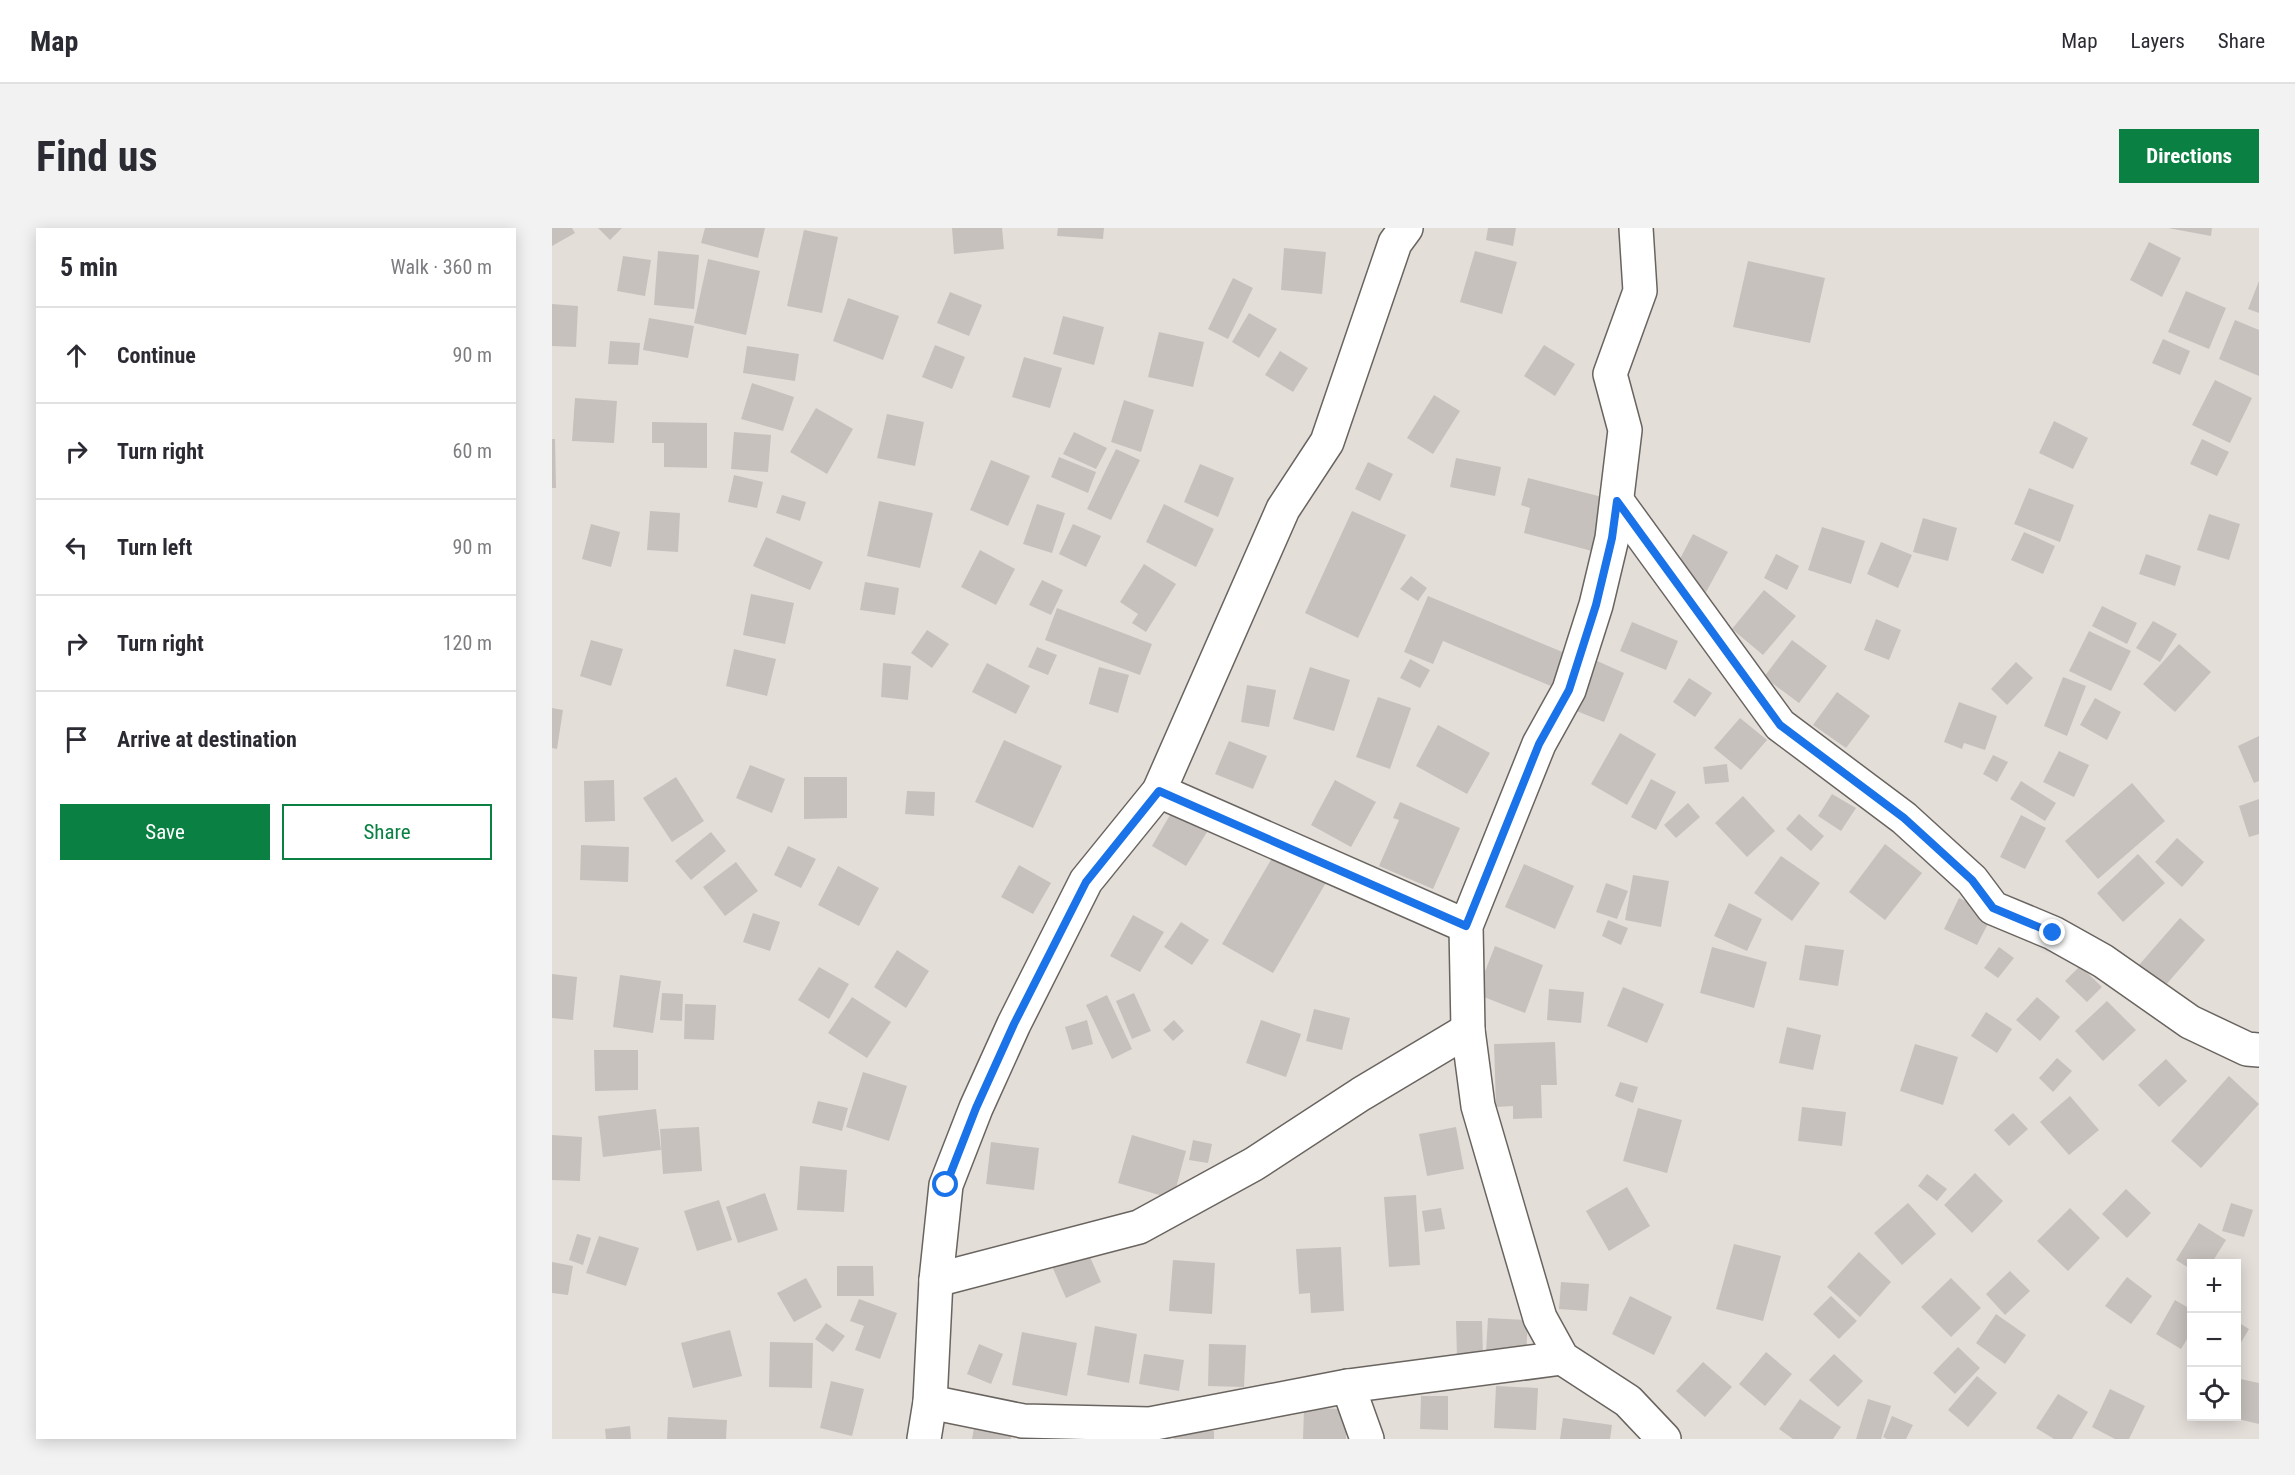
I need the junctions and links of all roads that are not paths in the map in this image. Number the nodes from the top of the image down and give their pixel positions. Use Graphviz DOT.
graph roads {
  1 [pos="1406,228"];
  2 [pos="1636,228"];
  3 [pos="1617,501"];
  4 [pos="1159,791"];
  5 [pos="1466,926"];
  6 [pos="1468,1030"];
  7 [pos="2259,1050"];
  8 [pos="936,1280"];
  9 [pos="1562,1358"];
  10 [pos="1348,1386"];
  11 [pos="930,1402"];
  12 [pos="924,1439"];
  13 [pos="1367,1439"];
  14 [pos="1664,1439"];
  1 -- 4 [label="street"];
  2 -- 3 [label="street"];
  3 -- 5 [label="street"];
  3 -- 7 [label="street"];
  4 -- 5 [label="street"];
  4 -- 8 [label="street"];
  5 -- 6 [label="street"];
  6 -- 8 [label="street"];
  6 -- 9 [label="street"];
  8 -- 11 [label="street"];
  9 -- 10 [label="street"];
  9 -- 14 [label="street"];
  10 -- 11 [label="street"];
  10 -- 13 [label="street"];
  11 -- 12 [label="street"];
}
